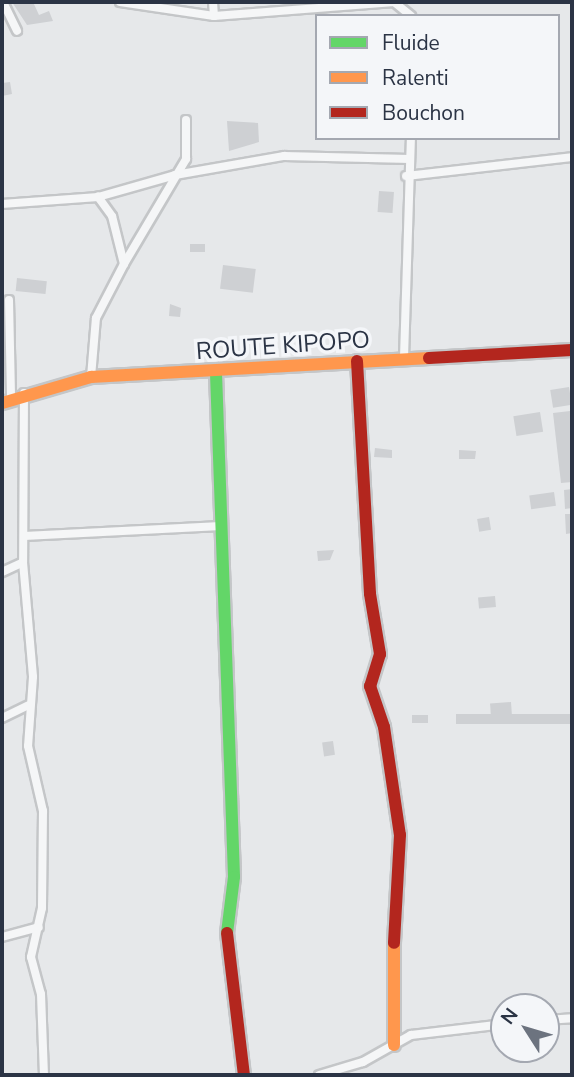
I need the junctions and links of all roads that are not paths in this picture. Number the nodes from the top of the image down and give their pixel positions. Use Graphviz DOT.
graph roads {
  1 [pos="3,2"];
  2 [pos="120,2"];
  3 [pos="213,2"];
  4 [pos="405,3"];
  5 [pos="305,6"];
  6 [pos="214,16"];
  7 [pos="17,31"];
  8 [pos="186,120"];
  9 [pos="411,140"];
  10 [pos="572,157"];
  11 [pos="410,159"];
  12 [pos="175,175"];
  13 [pos="406,176"];
  14 [pos="98,197"];
  15 [pos="2,204"];
  16 [pos="124,264"];
  17 [pos="9,300"];
  18 [pos="572,350"];
  19 [pos="404,358"];
  20 [pos="357,361"];
  21 [pos="216,373"];
  22 [pos="91,377"];
  23 [pos="24,393"];
  24 [pos="6,400"];
  25 [pos="221,526"];
  26 [pos="24,536"];
  27 [pos="23,562"];
  28 [pos="2,572"];
  29 [pos="27,706"];
  30 [pos="2,718"];
  31 [pos="40,927"];
  32 [pos="2,937"];
  33 [pos="490,1025"];
  34 [pos="394,1045"];
  35 [pos="44,1075"];
  36 [pos="244,1075"];
  37 [pos="319,1075"];
  1 -- 7 [label="street"];
  2 -- 6 [label="street"];
  3 -- 6 [label="street"];
  4 -- 5 [label="street"];
  5 -- 6 [label="street"];
  8 -- 12 [label="street"];
  9 -- 11 [label="street"];
  10 -- 13 [label="street"];
  11 -- 12 [label="street"];
  11 -- 13 [label="street"];
  12 -- 14 [label="street"];
  12 -- 16 [label="street"];
  13 -- 19 [label="street"];
  14 -- 15 [label="street"];
  14 -- 16 [label="street"];
  16 -- 22 [label="street"];
  17 -- 24 [label="street"];
  18 -- 19 [label="street, ROUTE KIPOPO"];
  19 -- 20 [label="street, ROUTE KIPOPO"];
  20 -- 21 [label="street, ROUTE KIPOPO"];
  20 -- 34 [label="street"];
  21 -- 22 [label="street, ROUTE KIPOPO"];
  21 -- 25 [label="street"];
  22 -- 23 [label="street, ROUTE KIPOPO"];
  23 -- 24 [label="street, ROUTE KIPOPO"];
  23 -- 26 [label="street"];
  25 -- 26 [label="street"];
  25 -- 36 [label="street"];
  26 -- 27 [label="street"];
  27 -- 28 [label="street"];
  27 -- 29 [label="street"];
  29 -- 30 [label="street"];
  29 -- 31 [label="street"];
  31 -- 32 [label="street"];
  31 -- 35 [label="street"];
  33 -- 34 [label="street"];
  34 -- 37 [label="street"];
}
